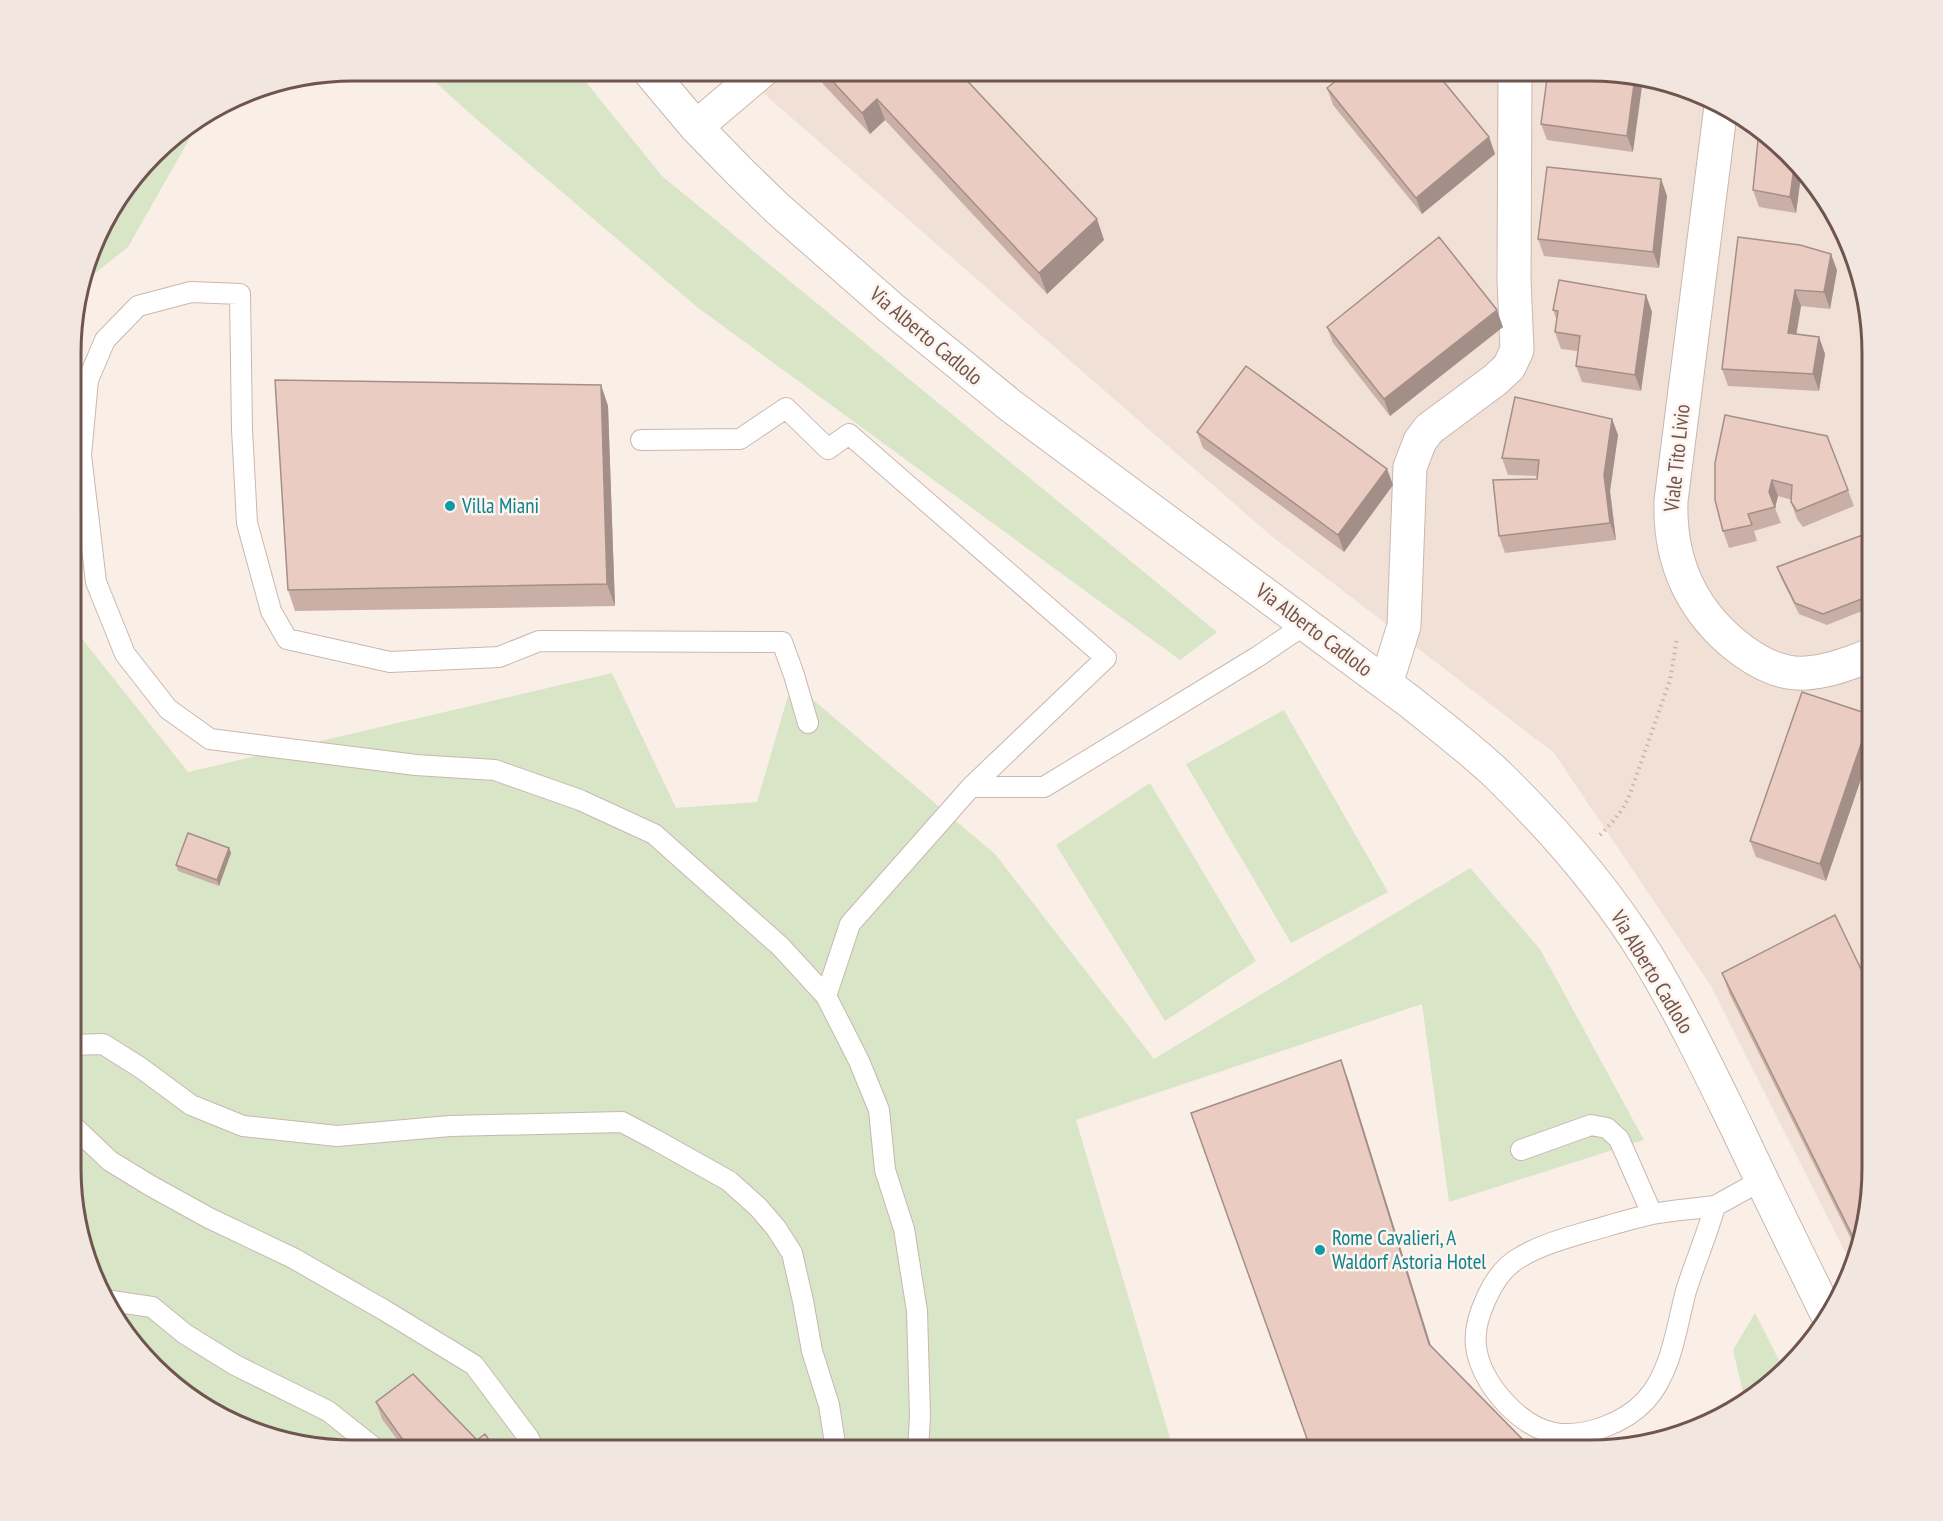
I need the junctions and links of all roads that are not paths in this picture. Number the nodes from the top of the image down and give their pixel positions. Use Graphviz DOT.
graph roads {
  1 [pos="658,81"];
  2 [pos="750,81"];
  3 [pos="1515,81"];
  4 [pos="1720,114"];
  5 [pos="696,127"];
  6 [pos="641,440"];
  7 [pos="1306,624"];
  8 [pos="1862,658"];
  9 [pos="1386,684"];
  10 [pos="808,723"];
  11 [pos="971,787"];
  12 [pos="826,996"];
  13 [pos="81,1045"];
  14 [pos="81,1133"];
  15 [pos="1521,1150"];
  16 [pos="1762,1180"];
  17 [pos="1715,1206"];
  18 [pos="1652,1214"];
  19 [pos="116,1302"];
  20 [pos="1824,1307"];
  21 [pos="364,1440"];
  22 [pos="530,1440"];
  23 [pos="834,1440"];
  24 [pos="919,1440"];
  1 -- 5 [label="street, Via Alberto Cadlolo"];
  2 -- 5 [label="street"];
  3 -- 9 [label="street"];
  4 -- 8 [label="street, Viale Tito Livio"];
  5 -- 7 [label="street, Via Alberto Cadlolo"];
  6 -- 11 [label="lane"];
  7 -- 9 [label="street, Via Alberto Cadlolo"];
  7 -- 11 [label="lane"];
  9 -- 16 [label="street, Via Alberto Cadlolo"];
  10 -- 12 [label="lane"];
  11 -- 12 [label="lane"];
  12 -- 24 [label="lane"];
  13 -- 23 [label="lane"];
  14 -- 22 [label="lane"];
  15 -- 18 [label="lane"];
  16 -- 17 [label="lane"];
  16 -- 20 [label="street, Via Alberto Cadlolo"];
  17 -- 18 [label="lane"];
  17 -- 18 [label="lane"];
  19 -- 21 [label="lane"];
}
